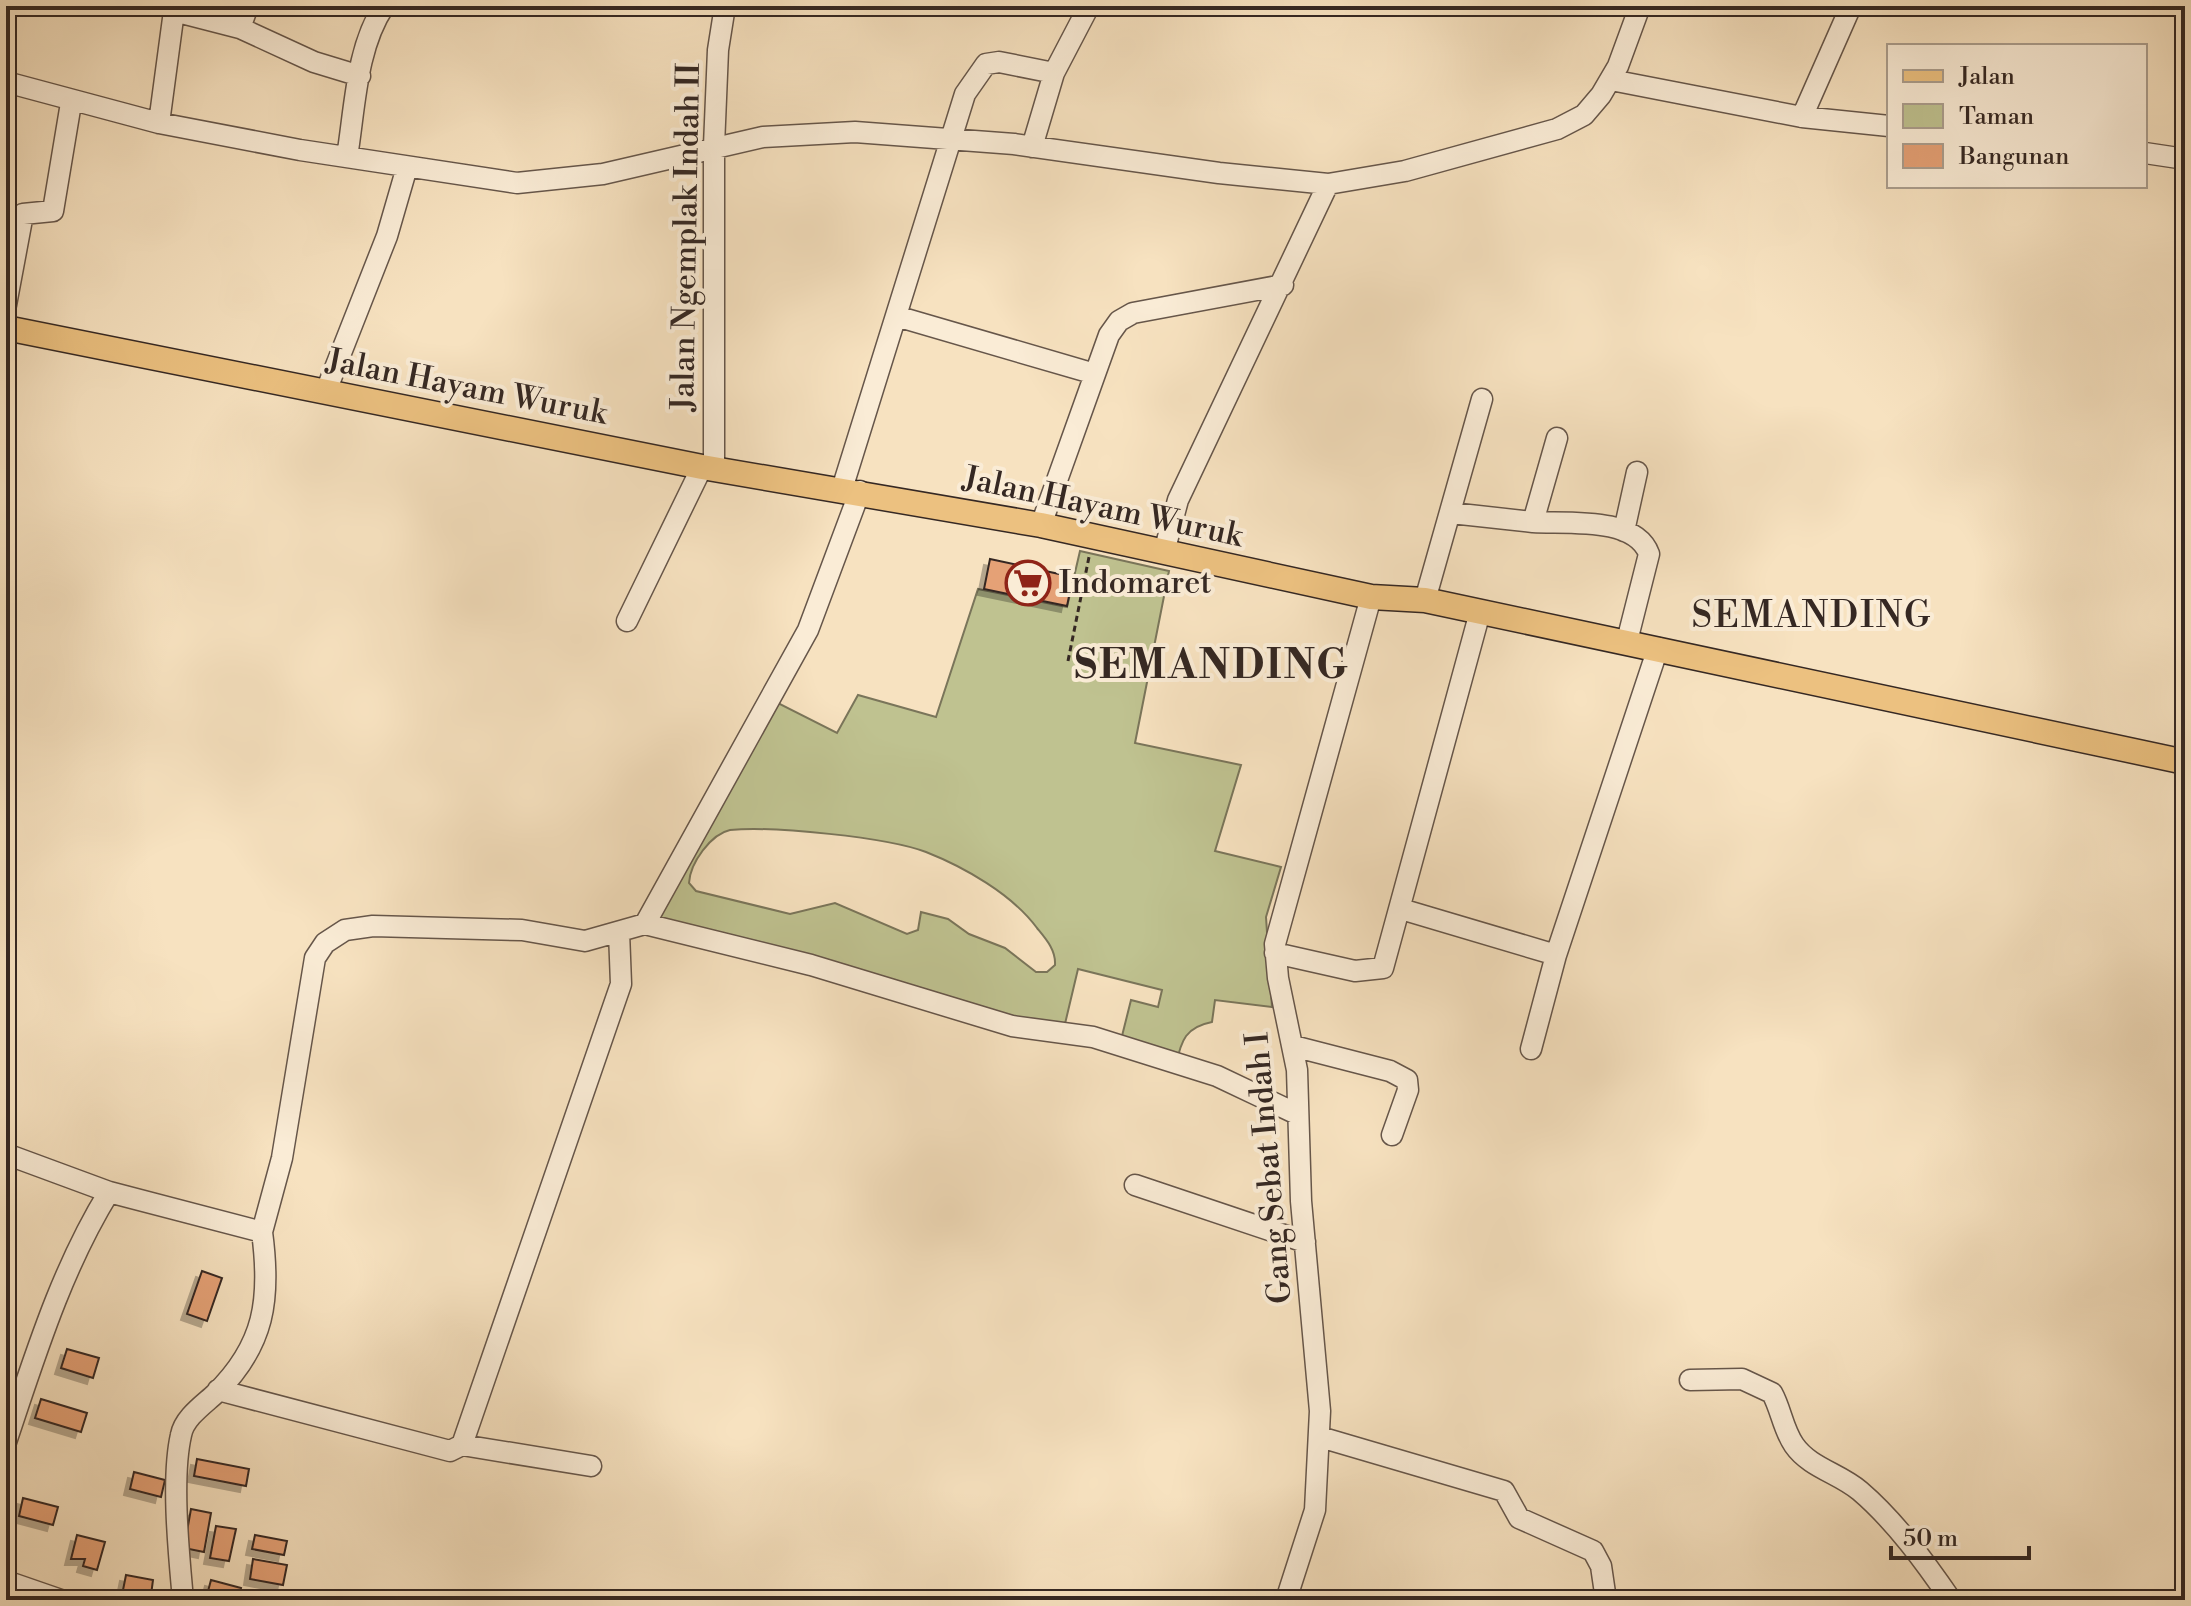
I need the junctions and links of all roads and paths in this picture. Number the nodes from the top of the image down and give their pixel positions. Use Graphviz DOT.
graph roads {
  1 [pos="248,6"];
  2 [pos="384,6"];
  3 [pos="725,6"];
  4 [pos="1089,6"];
  5 [pos="1640,6"];
  6 [pos="1851,6"];
  7 [pos="240,28"];
  8 [pos="1054,73"];
  9 [pos="360,76"];
  10 [pos="1611,80"];
  11 [pos="6,82"];
  12 [pos="71,103"];
  13 [pos="1802,117"];
  14 [pos="159,123"];
  15 [pos="1887,126"];
  16 [pos="950,139"];
  17 [pos="714,146"];
  18 [pos="1032,147"];
  19 [pos="2147,153"];
  20 [pos="347,157"];
  21 [pos="2185,159"];
  22 [pos="407,167"];
  23 [pos="1328,184"];
  24 [pos="1283,285"];
  25 [pos="6,305"];
  26 [pos="896,316"];
  27 [pos="6,328"];
  28 [pos="1095,374"];
  29 [pos="326,391"];
  30 [pos="1482,399"];
  31 [pos="1557,438"];
  32 [pos="708,468"];
  33 [pos="1637,472"];
  34 [pos="851,490"];
  35 [pos="1451,513"];
  36 [pos="1533,522"];
  37 [pos="1041,525"];
  38 [pos="1624,531"];
  39 [pos="1093,537"];
  40 [pos="1164,552"];
  41 [pos="1371,597"];
  42 [pos="1425,600"];
  43 [pos="1480,612"];
  44 [pos="627,621"];
  45 [pos="1627,641"];
  46 [pos="1658,648"];
  47 [pos="1068,661"];
  48 [pos="2185,762"];
  49 [pos="1401,909"];
  50 [pos="645,924"];
  51 [pos="619,932"];
  52 [pos="1275,953"];
  53 [pos="1556,955"];
  54 [pos="1293,1046"];
  55 [pos="1531,1049"];
  56 [pos="1297,1114"];
  57 [pos="1392,1135"];
  58 [pos="6,1154"];
  59 [pos="1135,1185"];
  60 [pos="109,1192"];
  61 [pos="262,1232"];
  62 [pos="1305,1242"];
  63 [pos="1690,1380"];
  64 [pos="218,1390"];
  65 [pos="1320,1437"];
  66 [pos="6,1442"];
  67 [pos="462,1445"];
  68 [pos="591,1466"];
  69 [pos="6,1581"];
  70 [pos="1289,1599"];
  71 [pos="61,1600"];
  72 [pos="183,1600"];
  73 [pos="1606,1600"];
  74 [pos="1951,1600"];
  1 -- 7 [label="street"];
  2 -- 9 [label="street"];
  3 -- 17 [label="street, Jalan Ngemplak Indah II"];
  4 -- 8 [label="street"];
  5 -- 10 [label="street"];
  6 -- 13 [label="street"];
  7 -- 9 [label="street"];
  7 -- 14 [label="street"];
  8 -- 16 [label="street"];
  8 -- 18 [label="street"];
  9 -- 20 [label="street"];
  10 -- 13 [label="street"];
  10 -- 23 [label="street"];
  11 -- 12 [label="street"];
  12 -- 14 [label="street"];
  12 -- 25 [label="street"];
  13 -- 15 [label="street"];
  14 -- 20 [label="street"];
  16 -- 17 [label="street"];
  16 -- 18 [label="street"];
  16 -- 26 [label="street"];
  17 -- 22 [label="street"];
  17 -- 32 [label="street, Jalan Ngemplak Indah II"];
  18 -- 23 [label="street"];
  19 -- 21 [label="street"];
  20 -- 22 [label="street"];
  22 -- 29 [label="street"];
  23 -- 24 [label="street"];
  24 -- 28 [label="street"];
  24 -- 40 [label="street"];
  26 -- 28 [label="street"];
  26 -- 34 [label="street"];
  27 -- 29 [label="main road, Jalan Hayam Wuruk"];
  28 -- 37 [label="street"];
  29 -- 32 [label="main road, Jalan Hayam Wuruk"];
  30 -- 35 [label="street"];
  31 -- 36 [label="street"];
  32 -- 34 [label="main road, Jalan Hayam Wuruk"];
  32 -- 44 [label="street"];
  33 -- 38 [label="street"];
  34 -- 37 [label="main road, Jalan Hayam Wuruk"];
  34 -- 50 [label="street"];
  35 -- 36 [label="street"];
  35 -- 42 [label="street"];
  36 -- 38 [label="street"];
  37 -- 39 [label="main road, Jalan Hayam Wuruk"];
  38 -- 45 [label="street"];
  39 -- 40 [label="main road, Jalan Hayam Wuruk"];
  39 -- 47 [label="path"];
  40 -- 41 [label="main road, Jalan Hayam Wuruk"];
  41 -- 42 [label="main road, Jalan Hayam Wuruk"];
  41 -- 52 [label="street, Gang Sebat Indah I"];
  42 -- 43 [label="main road, Jalan Hayam Wuruk"];
  43 -- 45 [label="main road, Jalan Hayam Wuruk"];
  43 -- 49 [label="street"];
  45 -- 46 [label="main road, Jalan Hayam Wuruk"];
  46 -- 48 [label="main road, Jalan Hayam Wuruk"];
  46 -- 53 [label="street"];
  49 -- 52 [label="street"];
  49 -- 53 [label="street"];
  50 -- 51 [label="street"];
  50 -- 56 [label="street"];
  51 -- 61 [label="street"];
  51 -- 67 [label="street"];
  52 -- 54 [label="street, Gang Sebat Indah I"];
  53 -- 55 [label="street"];
  54 -- 56 [label="street, Gang Sebat Indah I"];
  54 -- 57 [label="street"];
  56 -- 62 [label="street, Gang Sebat Indah I"];
  58 -- 60 [label="street"];
  59 -- 62 [label="street"];
  60 -- 61 [label="street"];
  60 -- 66 [label="street"];
  61 -- 64 [label="street"];
  62 -- 65 [label="street, Gang Sebat Indah I"];
  63 -- 74 [label="street"];
  64 -- 67 [label="street"];
  64 -- 72 [label="street"];
  65 -- 70 [label="street, Gang Sebat Indah I"];
  65 -- 73 [label="street"];
  67 -- 68 [label="street"];
  69 -- 71 [label="street"];
}
